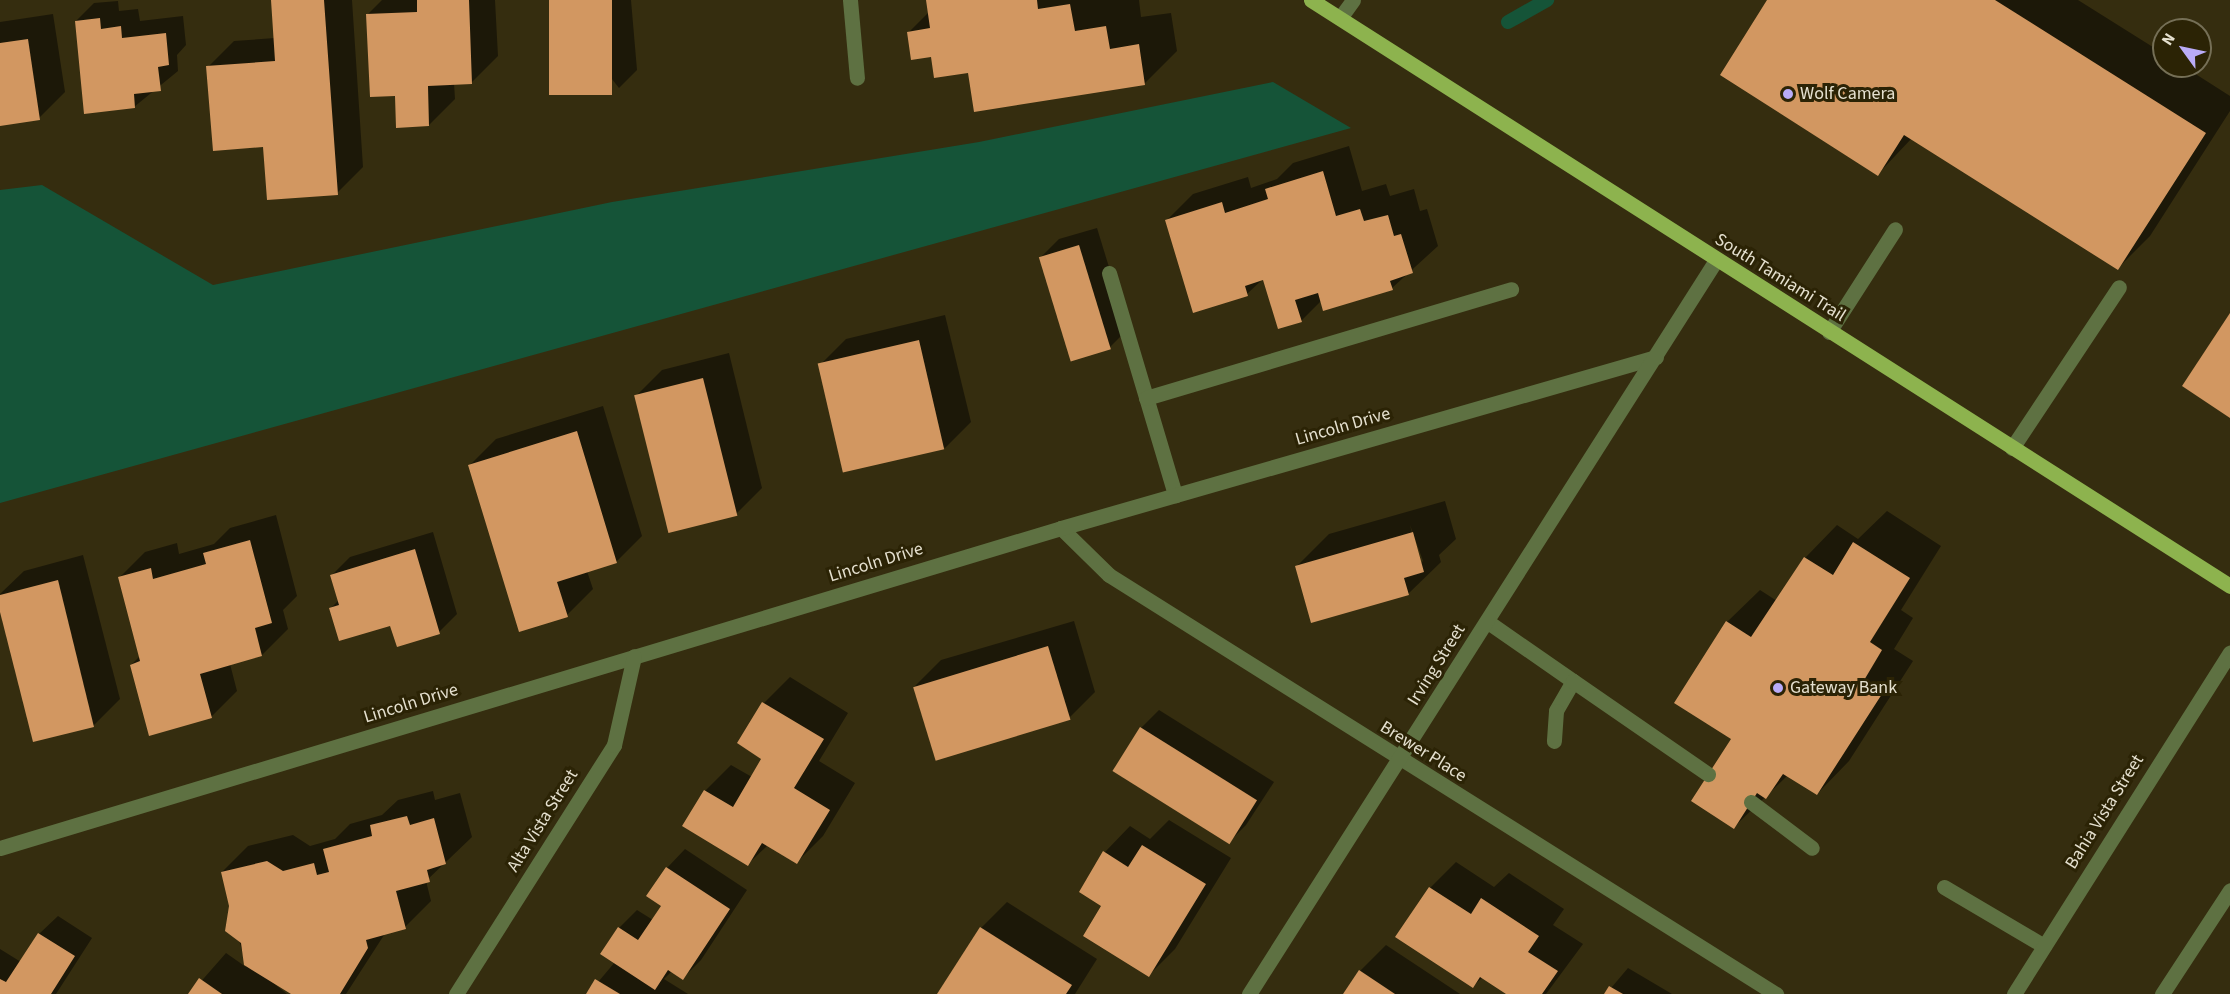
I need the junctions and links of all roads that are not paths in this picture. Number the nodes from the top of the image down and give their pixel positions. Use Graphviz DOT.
graph roads {
  1 [pos="850,0"];
  2 [pos="1311,0"];
  3 [pos="1353,0"];
  4 [pos="1340,18"];
  5 [pos="857,78"];
  6 [pos="1895,229"];
  7 [pos="1716,260"];
  8 [pos="1109,273"];
  9 [pos="2119,288"];
  10 [pos="1511,289"];
  11 [pos="1829,332"];
  12 [pos="1656,357"];
  13 [pos="1146,398"];
  14 [pos="2012,448"];
  15 [pos="1175,495"];
  16 [pos="1061,528"];
  17 [pos="2230,586"];
  18 [pos="1488,622"];
  19 [pos="2230,652"];
  20 [pos="634,656"];
  21 [pos="1573,681"];
  22 [pos="1554,741"];
  23 [pos="1400,760"];
  24 [pos="1708,774"];
  25 [pos="1751,802"];
  26 [pos="0,848"];
  27 [pos="1812,848"];
  28 [pos="1944,887"];
  29 [pos="2230,890"];
  30 [pos="2044,946"];
  31 [pos="456,994"];
  32 [pos="1249,994"];
  33 [pos="1776,994"];
  34 [pos="2014,994"];
  35 [pos="2162,994"];
  1 -- 5 [label="street"];
  2 -- 4 [label="main road, South Tamiami Trail"];
  3 -- 4 [label="street"];
  4 -- 7 [label="main road, South Tamiami Trail"];
  6 -- 11 [label="street"];
  7 -- 11 [label="main road, South Tamiami Trail"];
  7 -- 12 [label="street"];
  8 -- 13 [label="street"];
  9 -- 14 [label="street"];
  10 -- 13 [label="street"];
  11 -- 14 [label="main road, South Tamiami Trail"];
  12 -- 15 [label="street, Lincoln Drive"];
  12 -- 18 [label="street, Irving Street"];
  13 -- 15 [label="street"];
  14 -- 17 [label="main road, South Tamiami Trail"];
  15 -- 16 [label="street, Lincoln Drive"];
  16 -- 20 [label="street, Lincoln Drive"];
  16 -- 23 [label="street, Brewer Place"];
  18 -- 21 [label="street"];
  18 -- 23 [label="street, Irving Street"];
  19 -- 30 [label="street, Bahia Vista Street"];
  20 -- 26 [label="street, Lincoln Drive"];
  20 -- 31 [label="street, Alta Vista Street"];
  21 -- 22 [label="street"];
  21 -- 24 [label="street"];
  23 -- 32 [label="street, Irving Street"];
  23 -- 33 [label="street, Brewer Place"];
  25 -- 27 [label="street"];
  28 -- 30 [label="street"];
  29 -- 35 [label="street"];
  30 -- 34 [label="street, Bahia Vista Street"];
}
